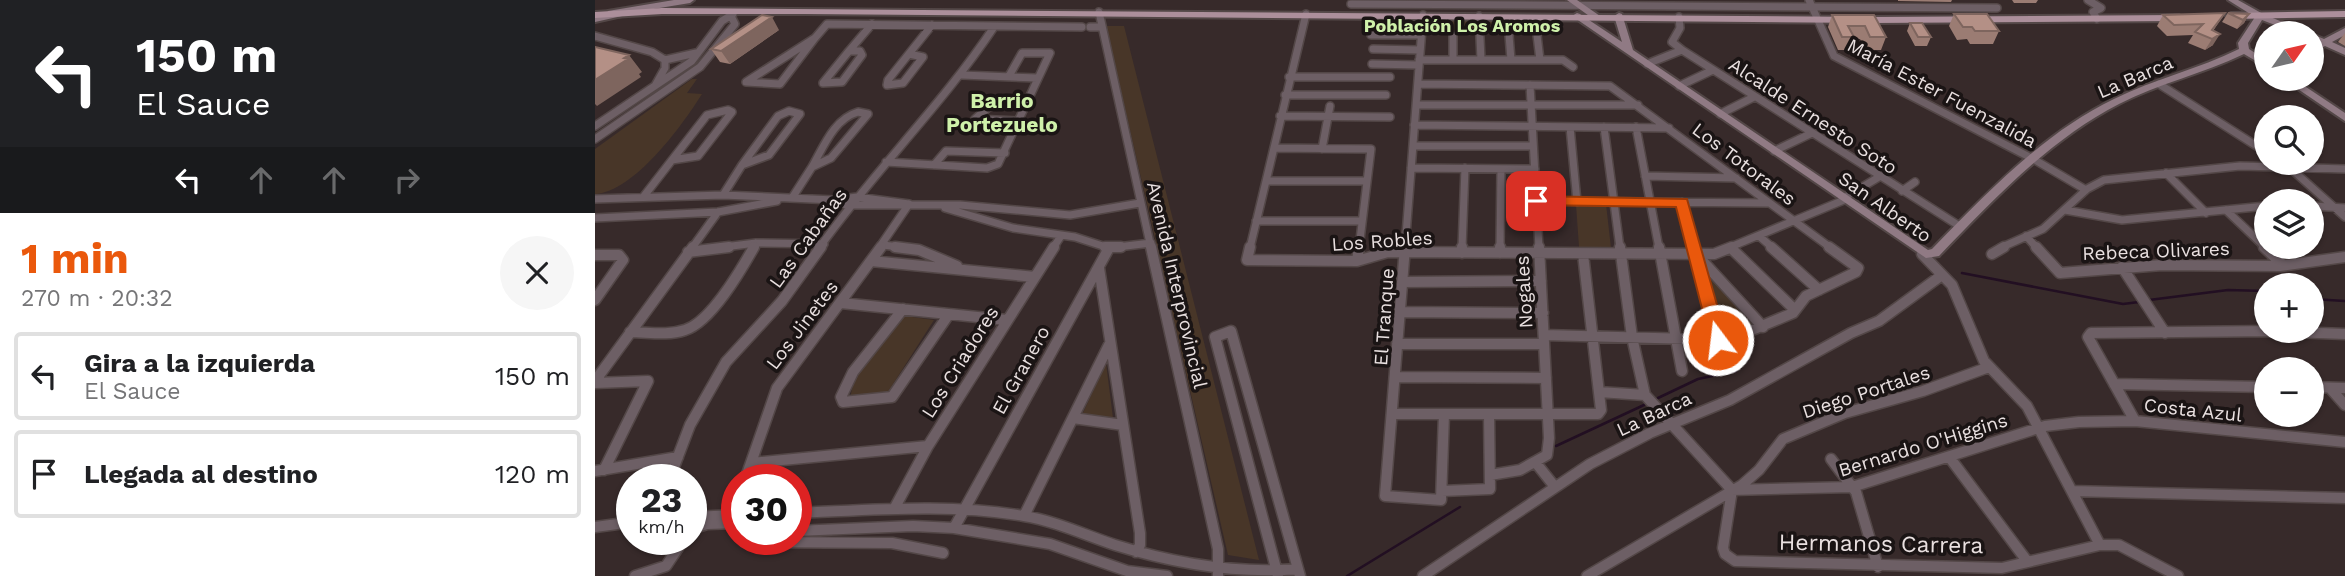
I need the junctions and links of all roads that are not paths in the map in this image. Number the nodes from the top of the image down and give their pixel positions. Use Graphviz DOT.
graph roads {
  1 [pos="690,0"];
  2 [pos="1501,0"];
  3 [pos="1571,0"];
  4 [pos="2088,0"];
  5 [pos="2232,0"];
  6 [pos="1444,3"];
  7 [pos="1652,3"];
  8 [pos="1351,4"];
  9 [pos="1508,5"];
  10 [pos="1775,7"];
  11 [pos="1730,8"];
  12 [pos="1997,8"];
  13 [pos="1813,10"];
  14 [pos="630,11"];
  15 [pos="1578,11"];
  16 [pos="733,13"];
  17 [pos="1306,14"];
  18 [pos="1972,14"];
  19 [pos="2345,14"];
  20 [pos="1423,15"];
  21 [pos="1479,16"];
  22 [pos="1619,16"];
  23 [pos="2260,16"];
  24 [pos="596,17"];
  25 [pos="1679,17"];
  26 [pos="2192,17"];
  27 [pos="2219,17"];
  28 [pos="1100,19"];
  29 [pos="2097,19"];
  30 [pos="2273,21"];
  31 [pos="872,24"];
  32 [pos="932,25"];
  33 [pos="994,27"];
  34 [pos="2345,31"];
  35 [pos="1371,35"];
  36 [pos="1421,35"];
  37 [pos="1453,35"];
  38 [pos="1510,35"];
  39 [pos="1537,35"];
  40 [pos="595,36"];
  41 [pos="815,38"];
  42 [pos="2325,43"];
  43 [pos="700,50"];
  44 [pos="1373,50"];
  45 [pos="1682,50"];
  46 [pos="2244,50"];
  47 [pos="849,51"];
  48 [pos="1629,52"];
  49 [pos="2345,52"];
  50 [pos="909,54"];
  51 [pos="2254,56"];
  52 [pos="1420,58"];
  53 [pos="665,60"];
  54 [pos="1453,60"];
  55 [pos="1481,60"];
  56 [pos="1511,60"];
  57 [pos="1540,60"];
  58 [pos="1372,64"];
  59 [pos="1647,64"];
  60 [pos="1573,68"];
  61 [pos="1713,70"];
  62 [pos="962,75"];
  63 [pos="1009,76"];
  64 [pos="1289,77"];
  65 [pos="1390,77"];
  66 [pos="1037,78"];
  67 [pos="1417,84"];
  68 [pos="2159,84"];
  69 [pos="1530,85"];
  70 [pos="1679,86"];
  71 [pos="654,88"];
  72 [pos="2306,91"];
  73 [pos="1285,95"];
  74 [pos="1386,95"];
  75 [pos="1753,97"];
  76 [pos="1027,104"];
  77 [pos="626,105"];
  78 [pos="1416,105"];
  79 [pos="1531,105"];
  80 [pos="1639,105"];
  81 [pos="1330,106"];
  82 [pos="638,110"];
  83 [pos="1720,114"];
  84 [pos="1280,117"];
  85 [pos="1328,117"];
  86 [pos="1390,117"];
  87 [pos="2345,118"];
  88 [pos="1019,121"];
  89 [pos="1414,125"];
  90 [pos="595,126"];
  91 [pos="1532,126"];
  92 [pos="1570,127"];
  93 [pos="1604,127"];
  94 [pos="1636,127"];
  95 [pos="1669,128"];
  96 [pos="1812,134"];
  97 [pos="595,138"];
  98 [pos="2254,144"];
  99 [pos="1413,146"];
  100 [pos="1533,146"];
  101 [pos="1274,148"];
  102 [pos="1322,149"];
  103 [pos="1775,151"];
  104 [pos="1005,153"];
  105 [pos="673,160"];
  106 [pos="2035,160"];
  107 [pos="886,162"];
  108 [pos="742,165"];
  109 [pos="934,165"];
  110 [pos="2254,166"];
  111 [pos="812,167"];
  112 [pos="1411,168"];
  113 [pos="1465,168"];
  114 [pos="2324,168"];
  115 [pos="1501,169"];
  116 [pos="1535,169"];
  117 [pos="2343,170"];
  118 [pos="2166,173"];
  119 [pos="2300,175"];
  120 [pos="1645,176"];
  121 [pos="1879,177"];
  122 [pos="1736,178"];
  123 [pos="1266,181"];
  124 [pos="1367,181"];
  125 [pos="1915,182"];
  126 [pos="2086,190"];
  127 [pos="1902,191"];
  128 [pos="723,195"];
  129 [pos="644,196"];
  130 [pos="857,197"];
  131 [pos="792,198"];
  132 [pos="595,199"];
  133 [pos="1843,199"];
  134 [pos="834,200"];
  135 [pos="1536,201"];
  136 [pos="1577,202"];
  137 [pos="1615,202"];
  138 [pos="1650,202"];
  139 [pos="1682,202"];
  140 [pos="1140,203"];
  141 [pos="1770,203"];
  142 [pos="909,204"];
  143 [pos="850,205"];
  144 [pos="940,206"];
  145 [pos="2254,207"];
  146 [pos="2341,208"];
  147 [pos="2065,210"];
  148 [pos="2227,210"];
  149 [pos="718,212"];
  150 [pos="2206,213"];
  151 [pos="2345,217"];
  152 [pos="595,218"];
  153 [pos="1256,221"];
  154 [pos="1362,221"];
  155 [pos="1794,221"];
  156 [pos="1961,227"];
  157 [pos="1061,236"];
  158 [pos="1759,236"];
  159 [pos="2025,236"];
  160 [pos="756,243"];
  161 [pos="1151,243"];
  162 [pos="824,244"];
  163 [pos="883,244"];
  164 [pos="1109,248"];
  165 [pos="1731,248"];
  166 [pos="688,253"];
  167 [pos="1404,253"];
  168 [pos="1462,253"];
  169 [pos="1500,253"];
  170 [pos="1539,253"];
  171 [pos="1622,253"];
  172 [pos="1583,254"];
  173 [pos="1660,254"];
  174 [pos="1696,254"];
  175 [pos="1922,254"];
  176 [pos="1992,254"];
  177 [pos="595,255"];
  178 [pos="2345,257"];
  179 [pos="871,261"];
  180 [pos="1357,261"];
  181 [pos="2283,265"];
  182 [pos="2122,267"];
  183 [pos="1099,268"];
  184 [pos="965,269"];
  185 [pos="1942,275"];
  186 [pos="1035,277"];
  187 [pos="1541,281"];
  188 [pos="1402,282"];
  189 [pos="1819,290"];
  190 [pos="1103,295"];
  191 [pos="1083,296"];
  192 [pos="595,300"];
  193 [pos="841,303"];
  194 [pos="902,309"];
  195 [pos="1794,309"];
  196 [pos="1400,312"];
  197 [pos="1542,313"];
  198 [pos="949,314"];
  199 [pos="1007,320"];
  200 [pos="1763,327"];
  201 [pos="631,332"];
  202 [pos="2165,333"];
  203 [pos="2345,334"];
  204 [pos="1592,336"];
  205 [pos="1632,337"];
  206 [pos="1676,339"];
  207 [pos="1544,340"];
  208 [pos="1718,340"];
  209 [pos="1110,344"];
  210 [pos="1397,344"];
  211 [pos="1724,364"];
  212 [pos="1989,367"];
  213 [pos="1682,371"];
  214 [pos="1395,377"];
  215 [pos="1546,378"];
  216 [pos="595,382"];
  217 [pos="2114,384"];
  218 [pos="2254,387"];
  219 [pos="2324,388"];
  220 [pos="2330,388"];
  221 [pos="2345,388"];
  222 [pos="1599,392"];
  223 [pos="1645,396"];
  224 [pos="2345,405"];
  225 [pos="1392,414"];
  226 [pos="1444,414"];
  227 [pos="1489,415"];
  228 [pos="1549,415"];
  229 [pos="1073,418"];
  230 [pos="2135,422"];
  231 [pos="1670,424"];
  232 [pos="1122,425"];
  233 [pos="2039,429"];
  234 [pos="2345,442"];
  235 [pos="928,446"];
  236 [pos="1547,455"];
  237 [pos="678,457"];
  238 [pos="1950,458"];
  239 [pos="1831,459"];
  240 [pos="751,463"];
  241 [pos="1536,463"];
  242 [pos="675,464"];
  243 [pos="599,470"];
  244 [pos="1490,475"];
  245 [pos="1555,487"];
  246 [pos="1852,487"];
  247 [pos="1732,491"];
  248 [pos="2072,491"];
  249 [pos="1442,496"];
  250 [pos="2345,498"];
  251 [pos="894,509"];
  252 [pos="964,509"];
  253 [pos="812,512"];
  254 [pos="1024,516"];
  255 [pos="616,524"];
  256 [pos="595,527"];
  257 [pos="954,528"];
  258 [pos="812,530"];
  259 [pos="812,542"];
  260 [pos="2100,545"];
  261 [pos="1136,552"];
  262 [pos="943,553"];
  263 [pos="676,555"];
  264 [pos="2027,561"];
  265 [pos="1878,567"];
  266 [pos="1218,571"];
  267 [pos="1299,572"];
  268 [pos="1277,575"];
  269 [pos="635,576"];
  270 [pos="1167,576"];
  271 [pos="1423,576"];
  272 [pos="1587,576"];
  273 [pos="2178,576"];
  1 -- 14 [label="street"];
  2 -- 9 [label="street"];
  3 -- 15 [label="street, San Alberto"];
  4 -- 29 [label="street"];
  5 -- 23 [label="street"];
  6 -- 8 [label="street"];
  6 -- 9 [label="street"];
  7 -- 11 [label="street"];
  7 -- 15 [label="street"];
  9 -- 15 [label="street"];
  10 -- 11 [label="main road"];
  10 -- 13 [label="street"];
  11 -- 13 [label="main road"];
  11 -- 25 [label="main road"];
  12 -- 18 [label="street"];
  13 -- 18 [label="main road"];
  13 -- 106 [label="street, María Ester Fuenzalida"];
  14 -- 16 [label="main road"];
  14 -- 24 [label="main road"];
  15 -- 21 [label="main road"];
  15 -- 22 [label="main road"];
  15 -- 48 [label="street, San Alberto"];
  16 -- 24 [label="main road"];
  16 -- 28 [label="main road"];
  16 -- 43 [label="street"];
  16 -- 82 [label="street"];
  17 -- 20 [label="main road"];
  17 -- 28 [label="main road"];
  17 -- 64 [label="street"];
  18 -- 29 [label="main road"];
  19 -- 23 [label="main road"];
  20 -- 21 [label="main road"];
  20 -- 36 [label="street, El Tranque"];
  21 -- 55 [label="street"];
  22 -- 25 [label="main road"];
  22 -- 48 [label="street"];
  23 -- 27 [label="main road"];
  23 -- 30 [label="street"];
  23 -- 46 [label="street"];
  25 -- 45 [label="street"];
  26 -- 29 [label="main road"];
  28 -- 33 [label="street"];
  28 -- 140 [label="street, Avenida Interprovincial"];
  31 -- 32 [label="street"];
  31 -- 41 [label="street"];
  31 -- 47 [label="street"];
  32 -- 33 [label="street"];
  32 -- 50 [label="street"];
  33 -- 62 [label="street, Las Cabañas"];
  34 -- 42 [label="street"];
  35 -- 36 [label="street"];
  36 -- 52 [label="street, El Tranque"];
  37 -- 54 [label="street"];
  38 -- 56 [label="street"];
  39 -- 57 [label="street"];
  40 -- 53 [label="street"];
  41 -- 41 [label="street"];
  42 -- 49 [label="street"];
  43 -- 53 [label="street"];
  43 -- 71 [label="street"];
  44 -- 52 [label="street"];
  45 -- 59 [label="street"];
  45 -- 61 [label="street, Alcalde Ernesto Soto"];
  46 -- 51 [label="street"];
  46 -- 68 [label="street, La Barca"];
  47 -- 47 [label="street"];
  48 -- 59 [label="street, San Alberto"];
  50 -- 50 [label="street"];
  52 -- 54 [label="street"];
  52 -- 58 [label="street"];
  52 -- 67 [label="street, El Tranque"];
  53 -- 71 [label="street"];
  54 -- 55 [label="street"];
  55 -- 56 [label="street"];
  56 -- 57 [label="street"];
  57 -- 60 [label="street"];
  59 -- 70 [label="street, San Alberto"];
  61 -- 70 [label="street"];
  61 -- 75 [label="street, Alcalde Ernesto Soto"];
  62 -- 63 [label="street"];
  62 -- 107 [label="street, Las Cabañas"];
  63 -- 66 [label="street"];
  63 -- 66 [label="street"];
  64 -- 65 [label="street"];
  64 -- 73 [label="street"];
  66 -- 76 [label="street"];
  67 -- 69 [label="street"];
  67 -- 78 [label="street, El Tranque"];
  68 -- 98 [label="street"];
  68 -- 106 [label="street, La Barca"];
  69 -- 79 [label="street, Nogales"];
  69 -- 80 [label="street, Los Totorales"];
  70 -- 83 [label="street, San Alberto"];
  71 -- 77 [label="street"];
  72 -- 87 [label="street"];
  73 -- 74 [label="street"];
  73 -- 84 [label="street"];
  75 -- 83 [label="street"];
  75 -- 96 [label="street, Alcalde Ernesto Soto"];
  76 -- 88 [label="street"];
  76 -- 88 [label="street"];
  77 -- 82 [label="street"];
  77 -- 90 [label="street"];
  78 -- 79 [label="street"];
  78 -- 89 [label="street, El Tranque"];
  79 -- 80 [label="street"];
  79 -- 91 [label="street, Nogales"];
  80 -- 95 [label="street, Los Totorales"];
  81 -- 85 [label="street"];
  82 -- 97 [label="street"];
  83 -- 103 [label="street, San Alberto"];
  84 -- 85 [label="street"];
  84 -- 101 [label="street"];
  85 -- 86 [label="street"];
  85 -- 102 [label="street"];
  88 -- 104 [label="street"];
  89 -- 91 [label="street"];
  89 -- 99 [label="street, El Tranque"];
  91 -- 92 [label="street"];
  91 -- 100 [label="street, Nogales"];
  92 -- 93 [label="street"];
  92 -- 136 [label="street"];
  93 -- 94 [label="street"];
  93 -- 137 [label="street"];
  94 -- 95 [label="street"];
  94 -- 120 [label="street"];
  95 -- 122 [label="street, Los Totorales"];
  96 -- 103 [label="street"];
  96 -- 121 [label="street, Alcalde Ernesto Soto"];
  99 -- 100 [label="street"];
  99 -- 112 [label="street, El Tranque"];
  100 -- 116 [label="street, Nogales"];
  101 -- 102 [label="street"];
  101 -- 123 [label="street"];
  102 -- 124 [label="street"];
  103 -- 133 [label="street, San Alberto"];
  104 -- 109 [label="street"];
  104 -- 109 [label="street"];
  105 -- 105 [label="street"];
  105 -- 129 [label="street"];
  106 -- 126 [label="street, María Ester Fuenzalida"];
  106 -- 156 [label="street, La Barca"];
  107 -- 109 [label="street"];
  107 -- 130 [label="street, Las Cabañas"];
  108 -- 108 [label="street"];
  108 -- 128 [label="street"];
  110 -- 118 [label="street"];
  111 -- 111 [label="street"];
  111 -- 131 [label="street"];
  112 -- 113 [label="street"];
  112 -- 167 [label="street, El Tranque"];
  113 -- 115 [label="street"];
  113 -- 168 [label="street"];
  114 -- 117 [label="street"];
  115 -- 116 [label="street"];
  115 -- 169 [label="street"];
  116 -- 135 [label="street, Nogales"];
  118 -- 126 [label="street"];
  118 -- 150 [label="street"];
  119 -- 146 [label="street"];
  120 -- 122 [label="street"];
  120 -- 138 [label="street"];
  121 -- 127 [label="street, Alcalde Ernesto Soto"];
  121 -- 133 [label="street, Los Robles"];
  122 -- 141 [label="street, Los Totorales"];
  123 -- 124 [label="street"];
  123 -- 153 [label="street"];
  124 -- 154 [label="street"];
  125 -- 127 [label="street"];
  126 -- 147 [label="street"];
  127 -- 156 [label="street, Alcalde Ernesto Soto"];
  128 -- 129 [label="street"];
  128 -- 131 [label="street"];
  129 -- 132 [label="street"];
  130 -- 134 [label="street"];
  130 -- 142 [label="street"];
  130 -- 143 [label="street, Las Cabañas"];
  131 -- 134 [label="street"];
  131 -- 149 [label="street"];
  133 -- 155 [label="street, Los Robles"];
  133 -- 175 [label="street, San Alberto"];
  134 -- 143 [label="street"];
  135 -- 136 [label="street"];
  135 -- 170 [label="street, Nogales"];
  136 -- 137 [label="street"];
  137 -- 138 [label="street"];
  137 -- 171 [label="street"];
  138 -- 139 [label="street"];
  138 -- 173 [label="street"];
  139 -- 141 [label="street"];
  139 -- 174 [label="street"];
  140 -- 144 [label="street"];
  140 -- 161 [label="street, Avenida Interprovincial"];
  141 -- 155 [label="street, Los Totorales"];
  142 -- 143 [label="street"];
  142 -- 144 [label="street"];
  142 -- 163 [label="street, Los Jinetes"];
  143 -- 162 [label="street, Las Cabañas"];
  144 -- 157 [label="street"];
  145 -- 148 [label="street"];
  146 -- 151 [label="street"];
  147 -- 150 [label="street"];
  147 -- 159 [label="street"];
  148 -- 150 [label="street"];
  148 -- 181 [label="street"];
  149 -- 152 [label="street"];
  149 -- 166 [label="street"];
  153 -- 154 [label="street"];
  153 -- 180 [label="street, Los Robles"];
  154 -- 180 [label="street"];
  155 -- 158 [label="street, Los Robles"];
  155 -- 189 [label="street, Los Totorales"];
  156 -- 175 [label="street, La Barca"];
  157 -- 164 [label="street"];
  157 -- 186 [label="street, Los Criadores"];
  158 -- 165 [label="street, Los Robles"];
  158 -- 189 [label="street"];
  159 -- 176 [label="street"];
  159 -- 182 [label="street, Rebeca Olivares"];
  160 -- 162 [label="street"];
  160 -- 166 [label="street"];
  160 -- 201 [label="street"];
  161 -- 164 [label="street"];
  161 -- 266 [label="street, Avenida Interprovincial"];
  162 -- 237 [label="street, Las Cabañas"];
  163 -- 179 [label="street, Los Jinetes"];
  163 -- 184 [label="street"];
  164 -- 183 [label="street, El Granero"];
  165 -- 174 [label="street, Los Robles"];
  165 -- 195 [label="street"];
  166 -- 201 [label="street"];
  167 -- 168 [label="street, Los Robles"];
  167 -- 180 [label="street, Los Robles"];
  167 -- 188 [label="street, El Tranque"];
  168 -- 169 [label="street, Los Robles"];
  169 -- 170 [label="street, Los Robles"];
  170 -- 172 [label="street, Los Robles"];
  170 -- 187 [label="street, Nogales"];
  171 -- 172 [label="street, Los Robles"];
  171 -- 173 [label="street, Los Robles"];
  171 -- 205 [label="street"];
  172 -- 204 [label="street"];
  173 -- 174 [label="street, Los Robles"];
  173 -- 206 [label="street"];
  174 -- 200 [label="street"];
  174 -- 208 [label="street"];
  175 -- 185 [label="street, San Alberto"];
  177 -- 192 [label="street"];
  178 -- 181 [label="street, Rebeca Olivares"];
  179 -- 184 [label="street"];
  179 -- 193 [label="street, Los Jinetes"];
  181 -- 182 [label="street, Rebeca Olivares"];
  182 -- 202 [label="street"];
  183 -- 190 [label="street"];
  183 -- 191 [label="street, El Granero"];
  184 -- 186 [label="street"];
  185 -- 212 [label="street, San Alberto"];
  185 -- 231 [label="street, La Barca"];
  186 -- 199 [label="street, Los Criadores"];
  187 -- 188 [label="street"];
  187 -- 197 [label="street, Nogales"];
  188 -- 196 [label="street, El Tranque"];
  189 -- 195 [label="street"];
  190 -- 191 [label="street"];
  190 -- 209 [label="street"];
  191 -- 252 [label="street, El Granero"];
  193 -- 194 [label="street"];
  193 -- 240 [label="street, Los Jinetes"];
  194 -- 198 [label="street"];
  194 -- 198 [label="street"];
  195 -- 200 [label="street"];
  196 -- 197 [label="street"];
  196 -- 210 [label="street, El Tranque"];
  197 -- 207 [label="street, Nogales"];
  198 -- 199 [label="street"];
  199 -- 235 [label="street, Los Criadores"];
  200 -- 208 [label="street"];
  201 -- 216 [label="street"];
  202 -- 203 [label="street"];
  202 -- 217 [label="street"];
  204 -- 205 [label="street"];
  204 -- 207 [label="street"];
  204 -- 222 [label="street"];
  205 -- 206 [label="street"];
  205 -- 223 [label="street"];
  206 -- 208 [label="street"];
  206 -- 213 [label="street"];
  207 -- 210 [label="street"];
  207 -- 215 [label="street, Nogales"];
  208 -- 211 [label="street"];
  209 -- 229 [label="street"];
  209 -- 232 [label="street"];
  210 -- 214 [label="street, El Tranque"];
  212 -- 233 [label="street, San Alberto"];
  212 -- 247 [label="street, Diego Portales"];
  214 -- 215 [label="street"];
  214 -- 225 [label="street, El Tranque"];
  215 -- 228 [label="street, Nogales"];
  216 -- 243 [label="street"];
  217 -- 218 [label="street"];
  217 -- 230 [label="street"];
  219 -- 220 [label="street"];
  220 -- 221 [label="street"];
  220 -- 224 [label="street"];
  222 -- 223 [label="street"];
  222 -- 228 [label="street"];
  223 -- 231 [label="street"];
  225 -- 226 [label="street"];
  225 -- 249 [label="street, El Tranque"];
  226 -- 227 [label="street"];
  226 -- 249 [label="street"];
  227 -- 228 [label="street"];
  227 -- 244 [label="street"];
  228 -- 236 [label="street, Nogales"];
  229 -- 232 [label="street"];
  229 -- 254 [label="street"];
  230 -- 233 [label="street, Costa Azul"];
  230 -- 234 [label="street, Costa Azul"];
  231 -- 245 [label="street, La Barca"];
  231 -- 247 [label="street"];
  232 -- 261 [label="street"];
  233 -- 238 [label="street, Bernardo O'Higgins"];
  233 -- 248 [label="street, San Alberto"];
  235 -- 240 [label="street"];
  235 -- 251 [label="street, Los Criadores"];
  236 -- 241 [label="street"];
  237 -- 242 [label="street, Las Cabañas"];
  237 -- 243 [label="street"];
  238 -- 246 [label="street, Bernardo O'Higgins"];
  238 -- 264 [label="street"];
  239 -- 246 [label="street"];
  241 -- 244 [label="street"];
  241 -- 245 [label="street"];
  244 -- 249 [label="street"];
  245 -- 271 [label="street, La Barca"];
  246 -- 247 [label="street, Bernardo O'Higgins"];
  246 -- 265 [label="street"];
  247 -- 265 [label="street, Hermanos Carrera"];
  247 -- 272 [label="street, Diego Portales"];
  248 -- 250 [label="street"];
  248 -- 260 [label="street, San Alberto"];
  251 -- 252 [label="street"];
  251 -- 253 [label="street"];
  252 -- 254 [label="street"];
  252 -- 257 [label="street, El Granero"];
  254 -- 261 [label="street"];
  255 -- 256 [label="street"];
  257 -- 258 [label="street"];
  257 -- 270 [label="street"];
  259 -- 262 [label="street"];
  260 -- 264 [label="street, Hermanos Carrera"];
  260 -- 273 [label="street"];
  261 -- 266 [label="street"];
  263 -- 269 [label="street"];
  264 -- 265 [label="street, Hermanos Carrera"];
  266 -- 268 [label="street"];
  267 -- 268 [label="street"];
  267 -- 268 [label="street"];
}
